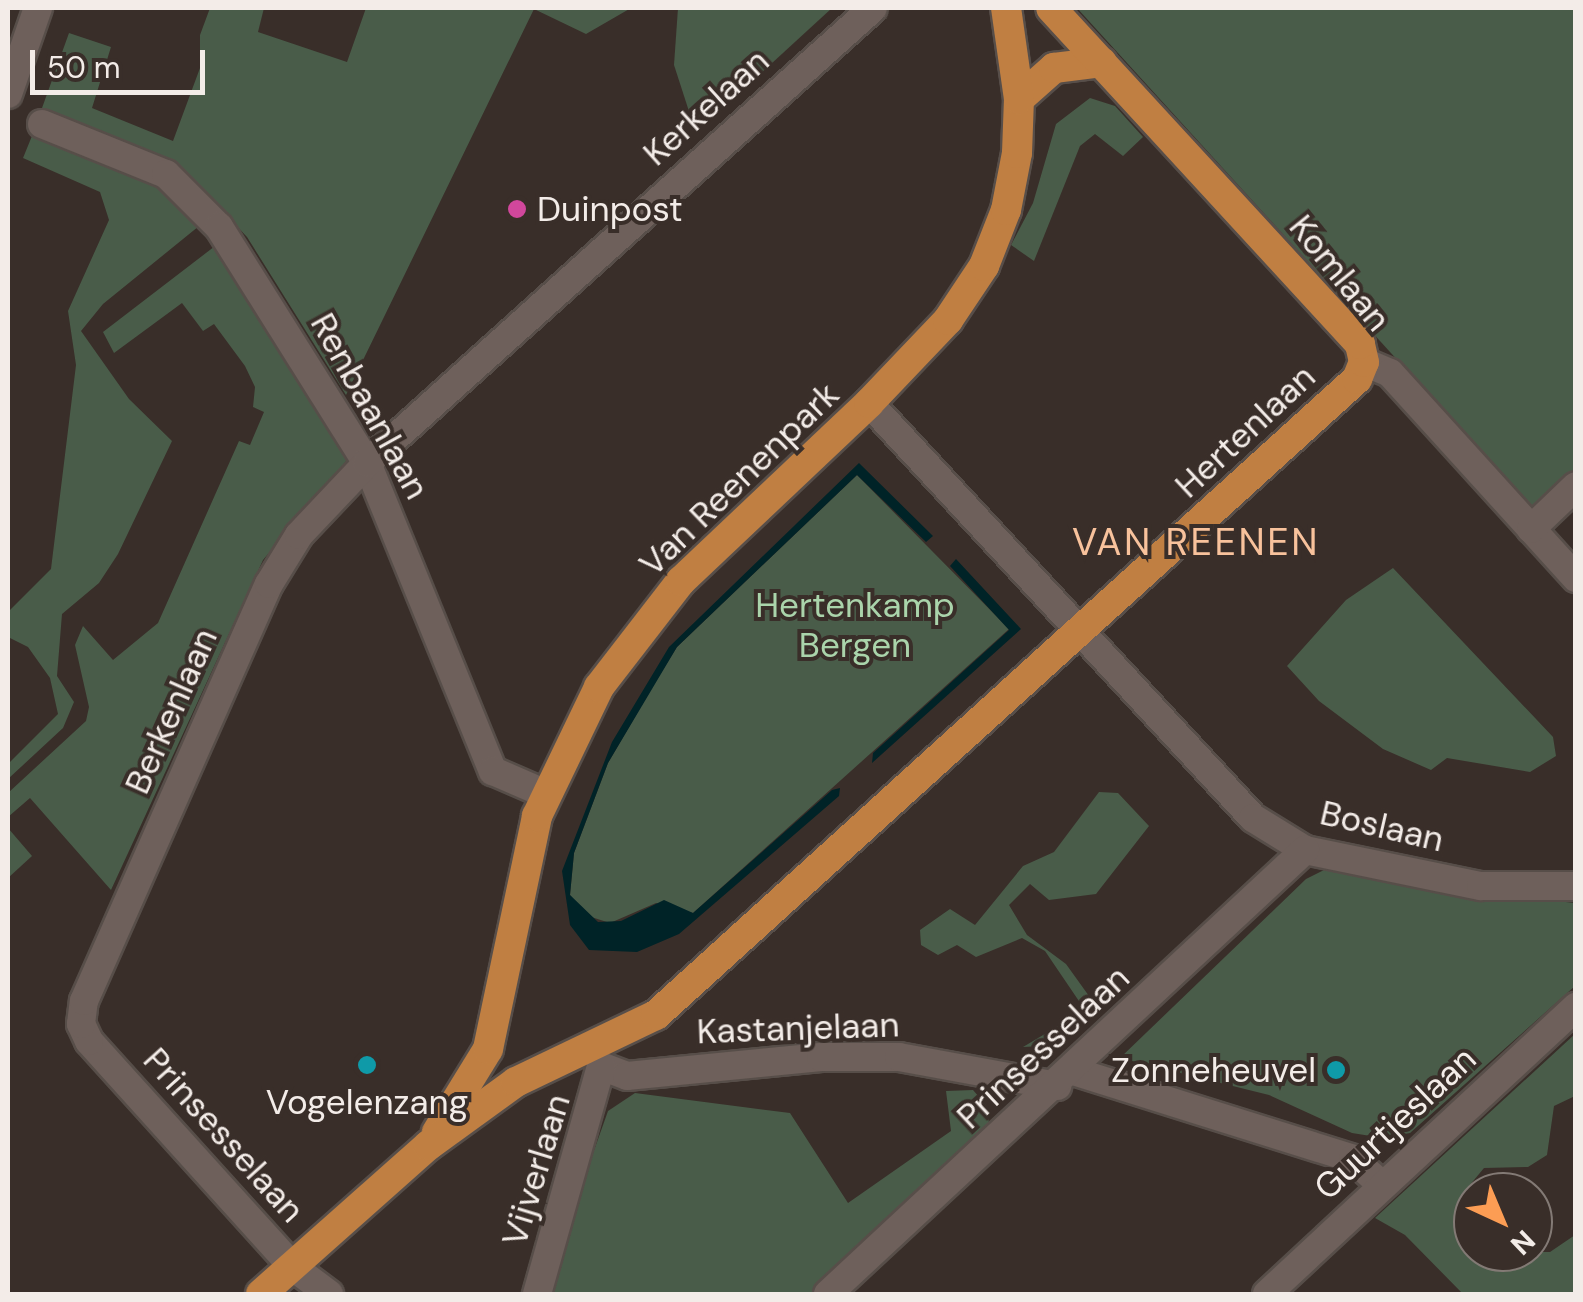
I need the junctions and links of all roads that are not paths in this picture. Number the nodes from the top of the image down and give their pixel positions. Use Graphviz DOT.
graph roads {
  1 [pos="38,8"];
  2 [pos="872,8"];
  3 [pos="1006,8"];
  4 [pos="1050,8"];
  5 [pos="1102,62"];
  6 [pos="8,94"];
  7 [pos="1019,100"];
  8 [pos="42,124"];
  9 [pos="1364,362"];
  10 [pos="869,403"];
  11 [pos="367,463"];
  12 [pos="1576,486"];
  13 [pos="1530,528"];
  14 [pos="1576,578"];
  15 [pos="1081,632"];
  16 [pos="546,794"];
  17 [pos="1305,850"];
  18 [pos="1576,886"];
  19 [pos="1576,1008"];
  20 [pos="81,1013"];
  21 [pos="596,1058"];
  22 [pos="1065,1079"];
  23 [pos="429,1145"];
  24 [pos="1382,1185"];
  25 [pos="293,1266"];
  26 [pos="260,1294"];
  27 [pos="329,1294"];
  28 [pos="537,1294"];
  29 [pos="828,1294"];
  30 [pos="1268,1294"];
  1 -- 6 [label="street"];
  2 -- 11 [label="street, Kerkelaan"];
  3 -- 7 [label="main road"];
  4 -- 5 [label="main road, Komlaan"];
  5 -- 7 [label="main road"];
  5 -- 9 [label="main road, Komlaan"];
  7 -- 10 [label="main road"];
  8 -- 11 [label="street, Renbaanlaan"];
  9 -- 13 [label="street, Komlaan"];
  9 -- 15 [label="main road, Hertenlaan"];
  10 -- 15 [label="street, Van Reenenpark"];
  10 -- 16 [label="main road, Van Reenenpark"];
  11 -- 16 [label="street, Renbaanlaan"];
  11 -- 20 [label="street, Berkenlaan"];
  12 -- 13 [label="street"];
  13 -- 14 [label="street, Komlaan"];
  15 -- 17 [label="street, Boslaan"];
  15 -- 21 [label="main road, Van Reenenpark"];
  16 -- 23 [label="main road, Van Reenenpark"];
  17 -- 18 [label="street, Boslaan"];
  17 -- 22 [label="street, Prinsesselaan"];
  19 -- 24 [label="street, Guurtjeslaan"];
  20 -- 25 [label="street, Prinsesselaan"];
  21 -- 22 [label="street, Kastanjelaan"];
  21 -- 23 [label="main road, Van Reenenpark"];
  21 -- 28 [label="street, Vijverlaan"];
  22 -- 24 [label="street, Kastanjelaan"];
  22 -- 29 [label="street, Prinsesselaan"];
  23 -- 25 [label="main road, Van Reenenpark"];
  24 -- 30 [label="street, Guurtjeslaan"];
  25 -- 26 [label="main road, Van Reenenpark"];
  25 -- 27 [label="street, Prinsesselaan"];
}
